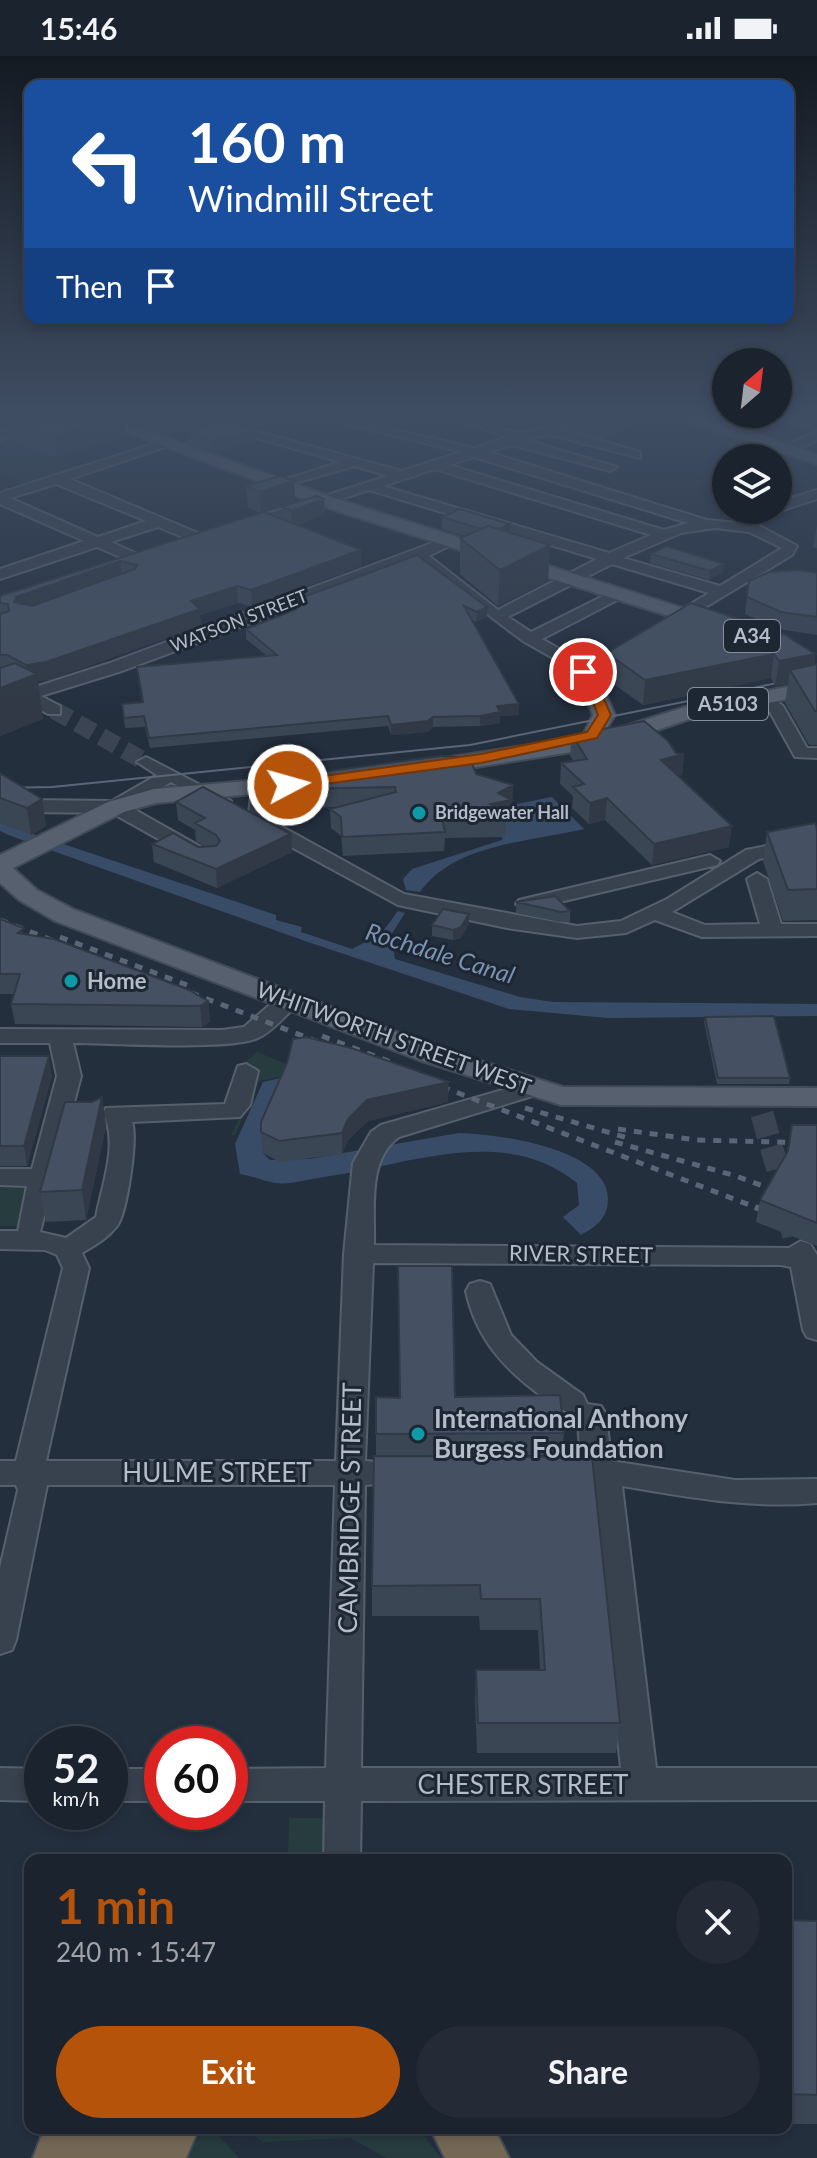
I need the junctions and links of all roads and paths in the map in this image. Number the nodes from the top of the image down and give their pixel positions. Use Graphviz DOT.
graph roads {
  1 [pos="41,516"];
  2 [pos="149,516"];
  3 [pos="275,516"];
  4 [pos="373,516"];
  5 [pos="419,516"];
  6 [pos="465,516"];
  7 [pos="609,516"];
  8 [pos="676,516"];
  9 [pos="161,521"];
  10 [pos="743,524"];
  11 [pos="400,525"];
  12 [pos="704,525"];
  13 [pos="215,536"];
  14 [pos="654,537"];
  15 [pos="98,541"];
  16 [pos="448,541"];
  17 [pos="176,548"];
  18 [pos="672,548"];
  19 [pos="419,555"];
  20 [pos="611,558"];
  21 [pos="734,567"];
  22 [pos="111,569"];
  23 [pos="753,573"];
  24 [pos="0,574"];
  25 [pos="571,579"];
  26 [pos="722,592"];
  27 [pos="618,594"];
  28 [pos="499,615"];
  29 [pos="684,615"];
  30 [pos="733,630"];
  31 [pos="531,638"];
  32 [pos="590,674"];
  33 [pos="0,680"];
  34 [pos="817,687"];
  35 [pos="27,695"];
  36 [pos="765,697"];
  37 [pos="54,710"];
  38 [pos="592,735"];
  39 [pos="652,735"];
  40 [pos="510,753"];
  41 [pos="809,753"];
  42 [pos="146,762"];
  43 [pos="408,770"];
  44 [pos="165,773"];
  45 [pos="368,776"];
  46 [pos="288,785"];
  47 [pos="203,790"];
  48 [pos="116,807"];
  49 [pos="258,821"];
  50 [pos="65,831"];
  51 [pos="817,842"];
  52 [pos="208,859"];
  53 [pos="710,861"];
  54 [pos="0,867"];
  55 [pos="641,877"];
  56 [pos="755,886"];
  57 [pos="526,904"];
  58 [pos="664,908"];
  59 [pos="817,930"];
  60 [pos="773,931"];
  61 [pos="288,1001"];
  62 [pos="0,1036"];
  63 [pos="60,1037"];
  64 [pos="251,1052"];
  65 [pos="531,1089"];
  66 [pos="817,1097"];
  67 [pos="58,1121"];
  68 [pos="83,1121"];
  69 [pos="0,1177"];
  70 [pos="43,1178"];
  71 [pos="29,1228"];
  72 [pos="0,1240"];
  73 [pos="67,1249"];
  74 [pos="357,1254"];
  75 [pos="807,1257"];
  76 [pos="480,1291"];
  77 [pos="817,1330"];
  78 [pos="600,1468"];
  79 [pos="530,1471"];
  80 [pos="435,1472"];
  81 [pos="14,1473"];
  82 [pos="351,1474"];
  83 [pos="817,1491"];
  84 [pos="0,1640"];
  85 [pos="0,1784"];
  86 [pos="817,1784"];
  87 [pos="24,1785"];
  88 [pos="248,1785"];
  89 [pos="640,1785"];
  90 [pos="343,1786"];
  91 [pos="342,1854"];
  92 [pos="108,2134"];
  93 [pos="167,2134"];
  94 [pos="463,2134"];
  95 [pos="62,2158"];
  96 [pos="154,2158"];
  97 [pos="480,2158"];
  1 -- 15 [label="street"];
  2 -- 9 [label="street"];
  3 -- 13 [label="street"];
  4 -- 11 [label="main road, A34"];
  5 -- 11 [label="street"];
  6 -- 20 [label="street"];
  7 -- 14 [label="street"];
  8 -- 12 [label="street"];
  9 -- 13 [label="street"];
  9 -- 15 [label="street"];
  10 -- 12 [label="street"];
  10 -- 23 [label="street"];
  11 -- 16 [label="main road, A34"];
  12 -- 14 [label="street"];
  13 -- 17 [label="street"];
  14 -- 18 [label="street"];
  14 -- 20 [label="street"];
  15 -- 22 [label="street"];
  15 -- 24 [label="street"];
  16 -- 19 [label="street, WATSON STREET"];
  16 -- 25 [label="main road, A34"];
  19 -- 28 [label="street"];
  19 -- 35 [label="street, WATSON STREET"];
  20 -- 25 [label="street"];
  20 -- 26 [label="street"];
  21 -- 23 [label="street"];
  23 -- 26 [label="street"];
  25 -- 27 [label="main road, A34"];
  25 -- 28 [label="street"];
  26 -- 29 [label="street"];
  27 -- 29 [label="main road, A34"];
  27 -- 31 [label="street"];
  28 -- 31 [label="street"];
  29 -- 30 [label="main road, A34"];
  29 -- 32 [label="main road"];
  31 -- 32 [label="street"];
  32 -- 38 [label="main road"];
  33 -- 35 [label="street"];
  34 -- 36 [label="main road, A5103"];
  35 -- 37 [label="street"];
  36 -- 39 [label="main road, A5103"];
  36 -- 41 [label="street"];
  38 -- 39 [label="main road, A5103"];
  38 -- 40 [label="main road, A5103"];
  39 -- 40 [label="main road, A5103"];
  40 -- 43 [label="main road, A5103"];
  42 -- 44 [label="street"];
  44 -- 47 [label="street"];
  44 -- 48 [label="street"];
  45 -- 46 [label="main road"];
  46 -- 47 [label="main road"];
  46 -- 49 [label="street"];
  47 -- 48 [label="main road"];
  47 -- 49 [label="street"];
  48 -- 50 [label="main road"];
  48 -- 50 [label="street"];
  48 -- 52 [label="street"];
  49 -- 58 [label="street"];
  50 -- 54 [label="main road"];
  51 -- 58 [label="street"];
  53 -- 55 [label="street"];
  54 -- 61 [label="main road, WHITWORTH STREET WEST"];
  55 -- 57 [label="street"];
  55 -- 58 [label="street"];
  56 -- 60 [label="street"];
  58 -- 60 [label="street"];
  59 -- 60 [label="street"];
  61 -- 64 [label="street"];
  61 -- 65 [label="main road, WHITWORTH STREET WEST"];
  62 -- 63 [label="street"];
  63 -- 64 [label="street"];
  63 -- 67 [label="street"];
  64 -- 73 [label="street"];
  65 -- 66 [label="main road, WHITWORTH STREET WEST"];
  65 -- 74 [label="street, CAMBRIDGE STREET"];
  67 -- 68 [label="street"];
  67 -- 70 [label="street"];
  69 -- 70 [label="street"];
  70 -- 71 [label="street"];
  72 -- 73 [label="street"];
  73 -- 81 [label="street"];
  74 -- 75 [label="street, RIVER STREET"];
  74 -- 82 [label="street, CAMBRIDGE STREET"];
  75 -- 77 [label="street"];
  76 -- 78 [label="street"];
  78 -- 79 [label="street"];
  78 -- 83 [label="street"];
  78 -- 89 [label="street"];
  80 -- 82 [label="street, HULME STREET"];
  81 -- 82 [label="street, HULME STREET"];
  81 -- 84 [label="street"];
  82 -- 90 [label="street, CAMBRIDGE STREET"];
  85 -- 87 [label="street"];
  86 -- 89 [label="street, CHESTER STREET"];
  88 -- 90 [label="street, CHESTER STREET"];
  89 -- 90 [label="street, CHESTER STREET"];
  90 -- 91 [label="street, CAMBRIDGE STREET"];
  92 -- 95 [label="highway"];
  93 -- 96 [label="highway"];
  94 -- 97 [label="highway"];
}
